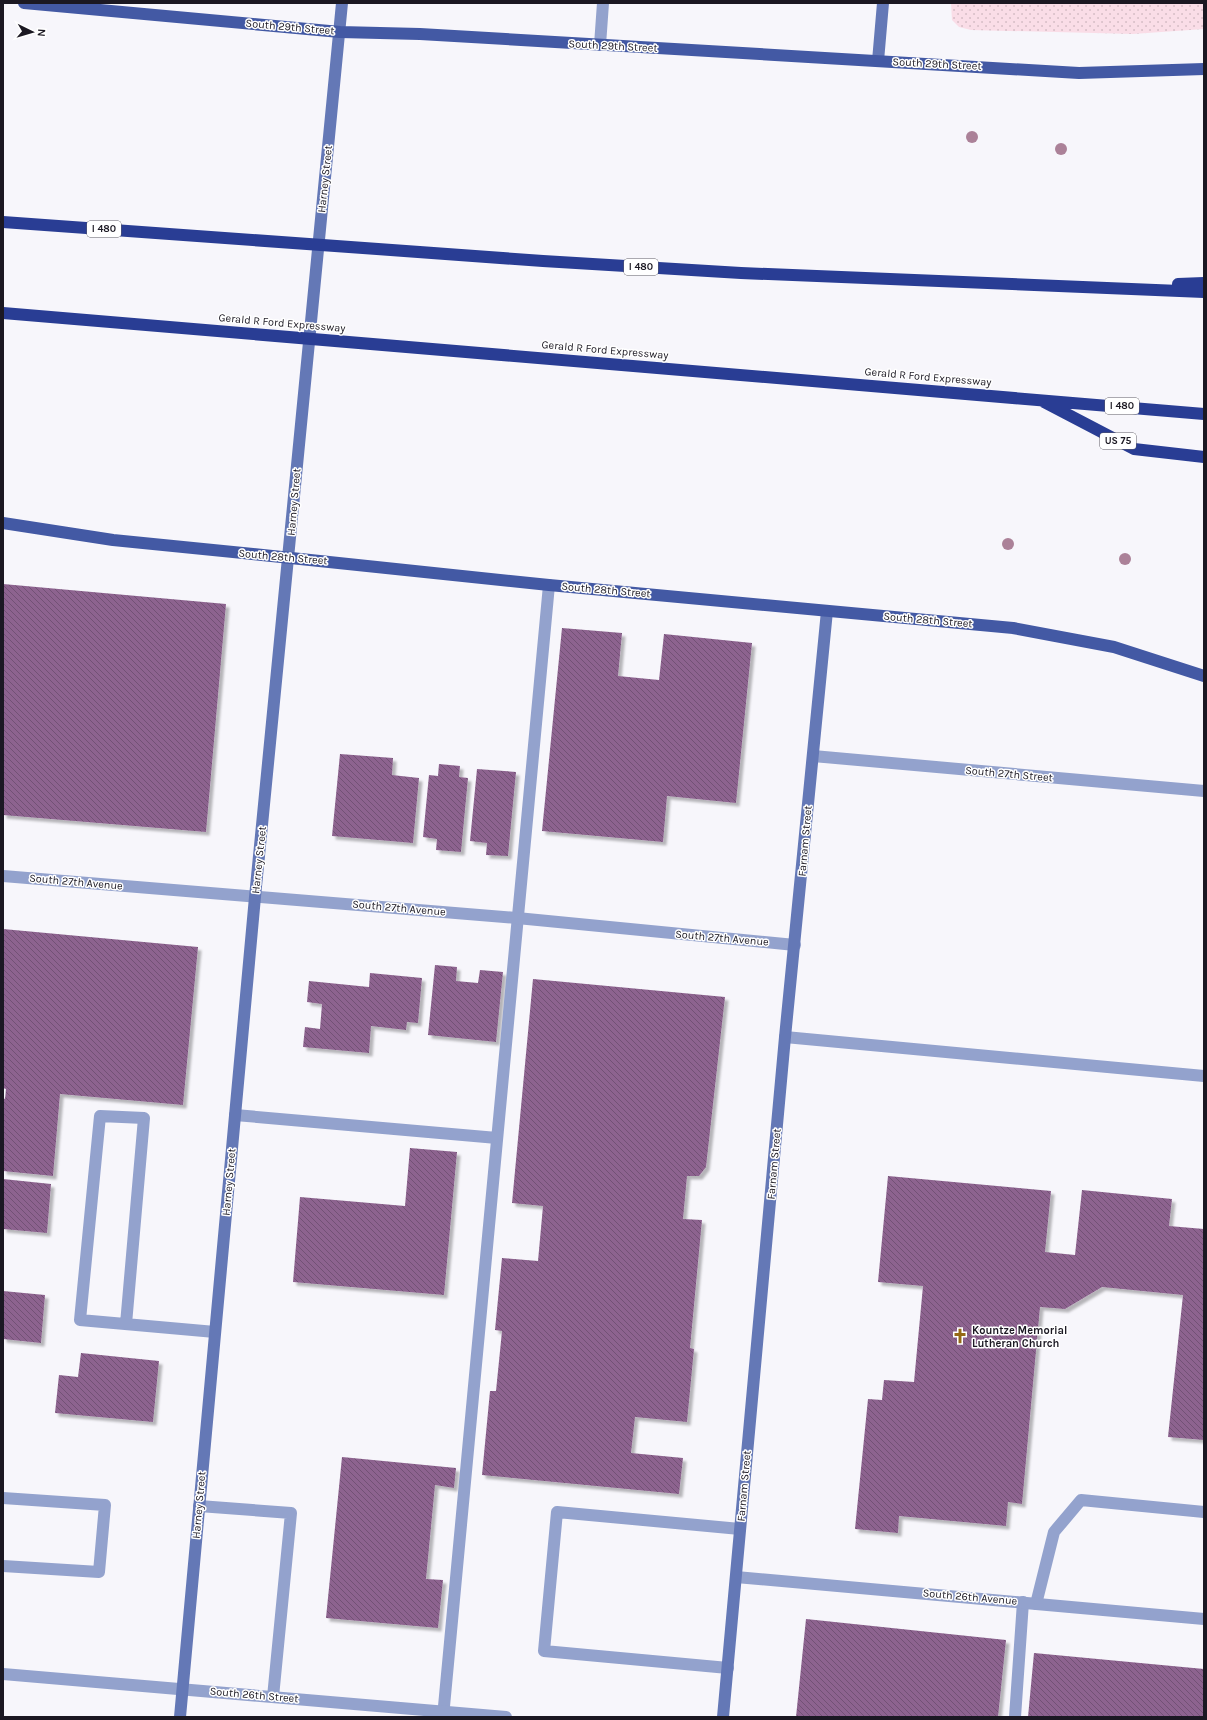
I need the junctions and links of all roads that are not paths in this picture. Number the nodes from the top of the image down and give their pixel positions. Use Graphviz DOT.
graph roads {
  1 [pos="24,3"];
  2 [pos="342,3"];
  3 [pos="603,3"];
  4 [pos="883,3"];
  5 [pos="48,4"];
  6 [pos="340,32"];
  7 [pos="600,45"];
  8 [pos="878,61"];
  9 [pos="1204,69"];
  10 [pos="3,222"];
  11 [pos="1204,283"];
  12 [pos="1077,286"];
  13 [pos="1204,292"];
  14 [pos="3,313"];
  15 [pos="1039,399"];
  16 [pos="1204,414"];
  17 [pos="1204,457"];
  18 [pos="9,524"];
  19 [pos="3,529"];
  20 [pos="289,558"];
  21 [pos="549,585"];
  22 [pos="827,610"];
  23 [pos="1204,676"];
  24 [pos="813,756"];
  25 [pos="1204,791"];
  26 [pos="3,876"];
  27 [pos="255,897"];
  28 [pos="517,918"];
  29 [pos="795,945"];
  30 [pos="785,1037"];
  31 [pos="1204,1076"];
  32 [pos="235,1115"];
  33 [pos="497,1138"];
  34 [pos="126,1324"];
  35 [pos="215,1332"];
  36 [pos="3,1498"];
  37 [pos="199,1506"];
  38 [pos="1204,1512"];
  39 [pos="740,1529"];
  40 [pos="3,1566"];
  41 [pos="736,1576"];
  42 [pos="1023,1602"];
  43 [pos="1036,1604"];
  44 [pos="1204,1619"];
  45 [pos="728,1668"];
  46 [pos="3,1674"];
  47 [pos="182,1689"];
  48 [pos="274,1697"];
  49 [pos="443,1714"];
  50 [pos="180,1717"];
  51 [pos="506,1717"];
  52 [pos="723,1717"];
  53 [pos="1015,1717"];
  1 -- 5 [label="main road, South 29th Street"];
  2 -- 6 [label="main road, Harney Street"];
  3 -- 7 [label="street"];
  4 -- 8 [label="main road"];
  5 -- 6 [label="main road, South 29th Street"];
  6 -- 7 [label="main road, South 29th Street"];
  6 -- 20 [label="main road, Harney Street"];
  7 -- 8 [label="main road, South 29th Street"];
  8 -- 9 [label="main road, South 29th Street"];
  10 -- 12 [label="highway, I 480"];
  11 -- 12 [label="highway"];
  12 -- 13 [label="highway, I 480"];
  14 -- 15 [label="highway, Gerald R Ford Expressway / I 480"];
  15 -- 16 [label="highway, Gerald R Ford Expressway / I 480"];
  15 -- 17 [label="highway, US 75"];
  18 -- 19 [label="street"];
  18 -- 20 [label="main road, South 28th Street"];
  20 -- 21 [label="main road, South 28th Street"];
  20 -- 27 [label="main road, Harney Street"];
  21 -- 22 [label="main road, South 28th Street"];
  21 -- 28 [label="street"];
  22 -- 23 [label="main road, South 28th Street"];
  22 -- 24 [label="main road, Farnam Street"];
  24 -- 25 [label="street, South 27th Street"];
  24 -- 29 [label="main road, Farnam Street"];
  26 -- 27 [label="street, South 27th Avenue"];
  27 -- 28 [label="street, South 27th Avenue"];
  27 -- 32 [label="main road, Harney Street"];
  28 -- 29 [label="street, South 27th Avenue"];
  28 -- 33 [label="street"];
  29 -- 30 [label="main road, Farnam Street"];
  30 -- 31 [label="street"];
  30 -- 39 [label="main road, Farnam Street"];
  32 -- 33 [label="street"];
  32 -- 35 [label="main road, Harney Street"];
  33 -- 49 [label="street"];
  34 -- 34 [label="street"];
  34 -- 35 [label="street"];
  35 -- 37 [label="main road, Harney Street"];
  36 -- 40 [label="street"];
  37 -- 47 [label="main road, Harney Street"];
  37 -- 48 [label="street"];
  38 -- 43 [label="street"];
  39 -- 41 [label="main road, Farnam Street"];
  39 -- 45 [label="street"];
  41 -- 42 [label="street, South 26th Avenue"];
  41 -- 45 [label="main road, Farnam Street"];
  42 -- 43 [label="street, South 26th Avenue"];
  42 -- 53 [label="street"];
  43 -- 44 [label="street, South 26th Avenue"];
  45 -- 52 [label="main road, Farnam Street"];
  46 -- 47 [label="street, South 26th Street"];
  47 -- 48 [label="street, South 26th Street"];
  47 -- 50 [label="main road, Harney Street"];
  48 -- 49 [label="street, South 26th Street"];
  49 -- 51 [label="street, South 26th Street"];
}
